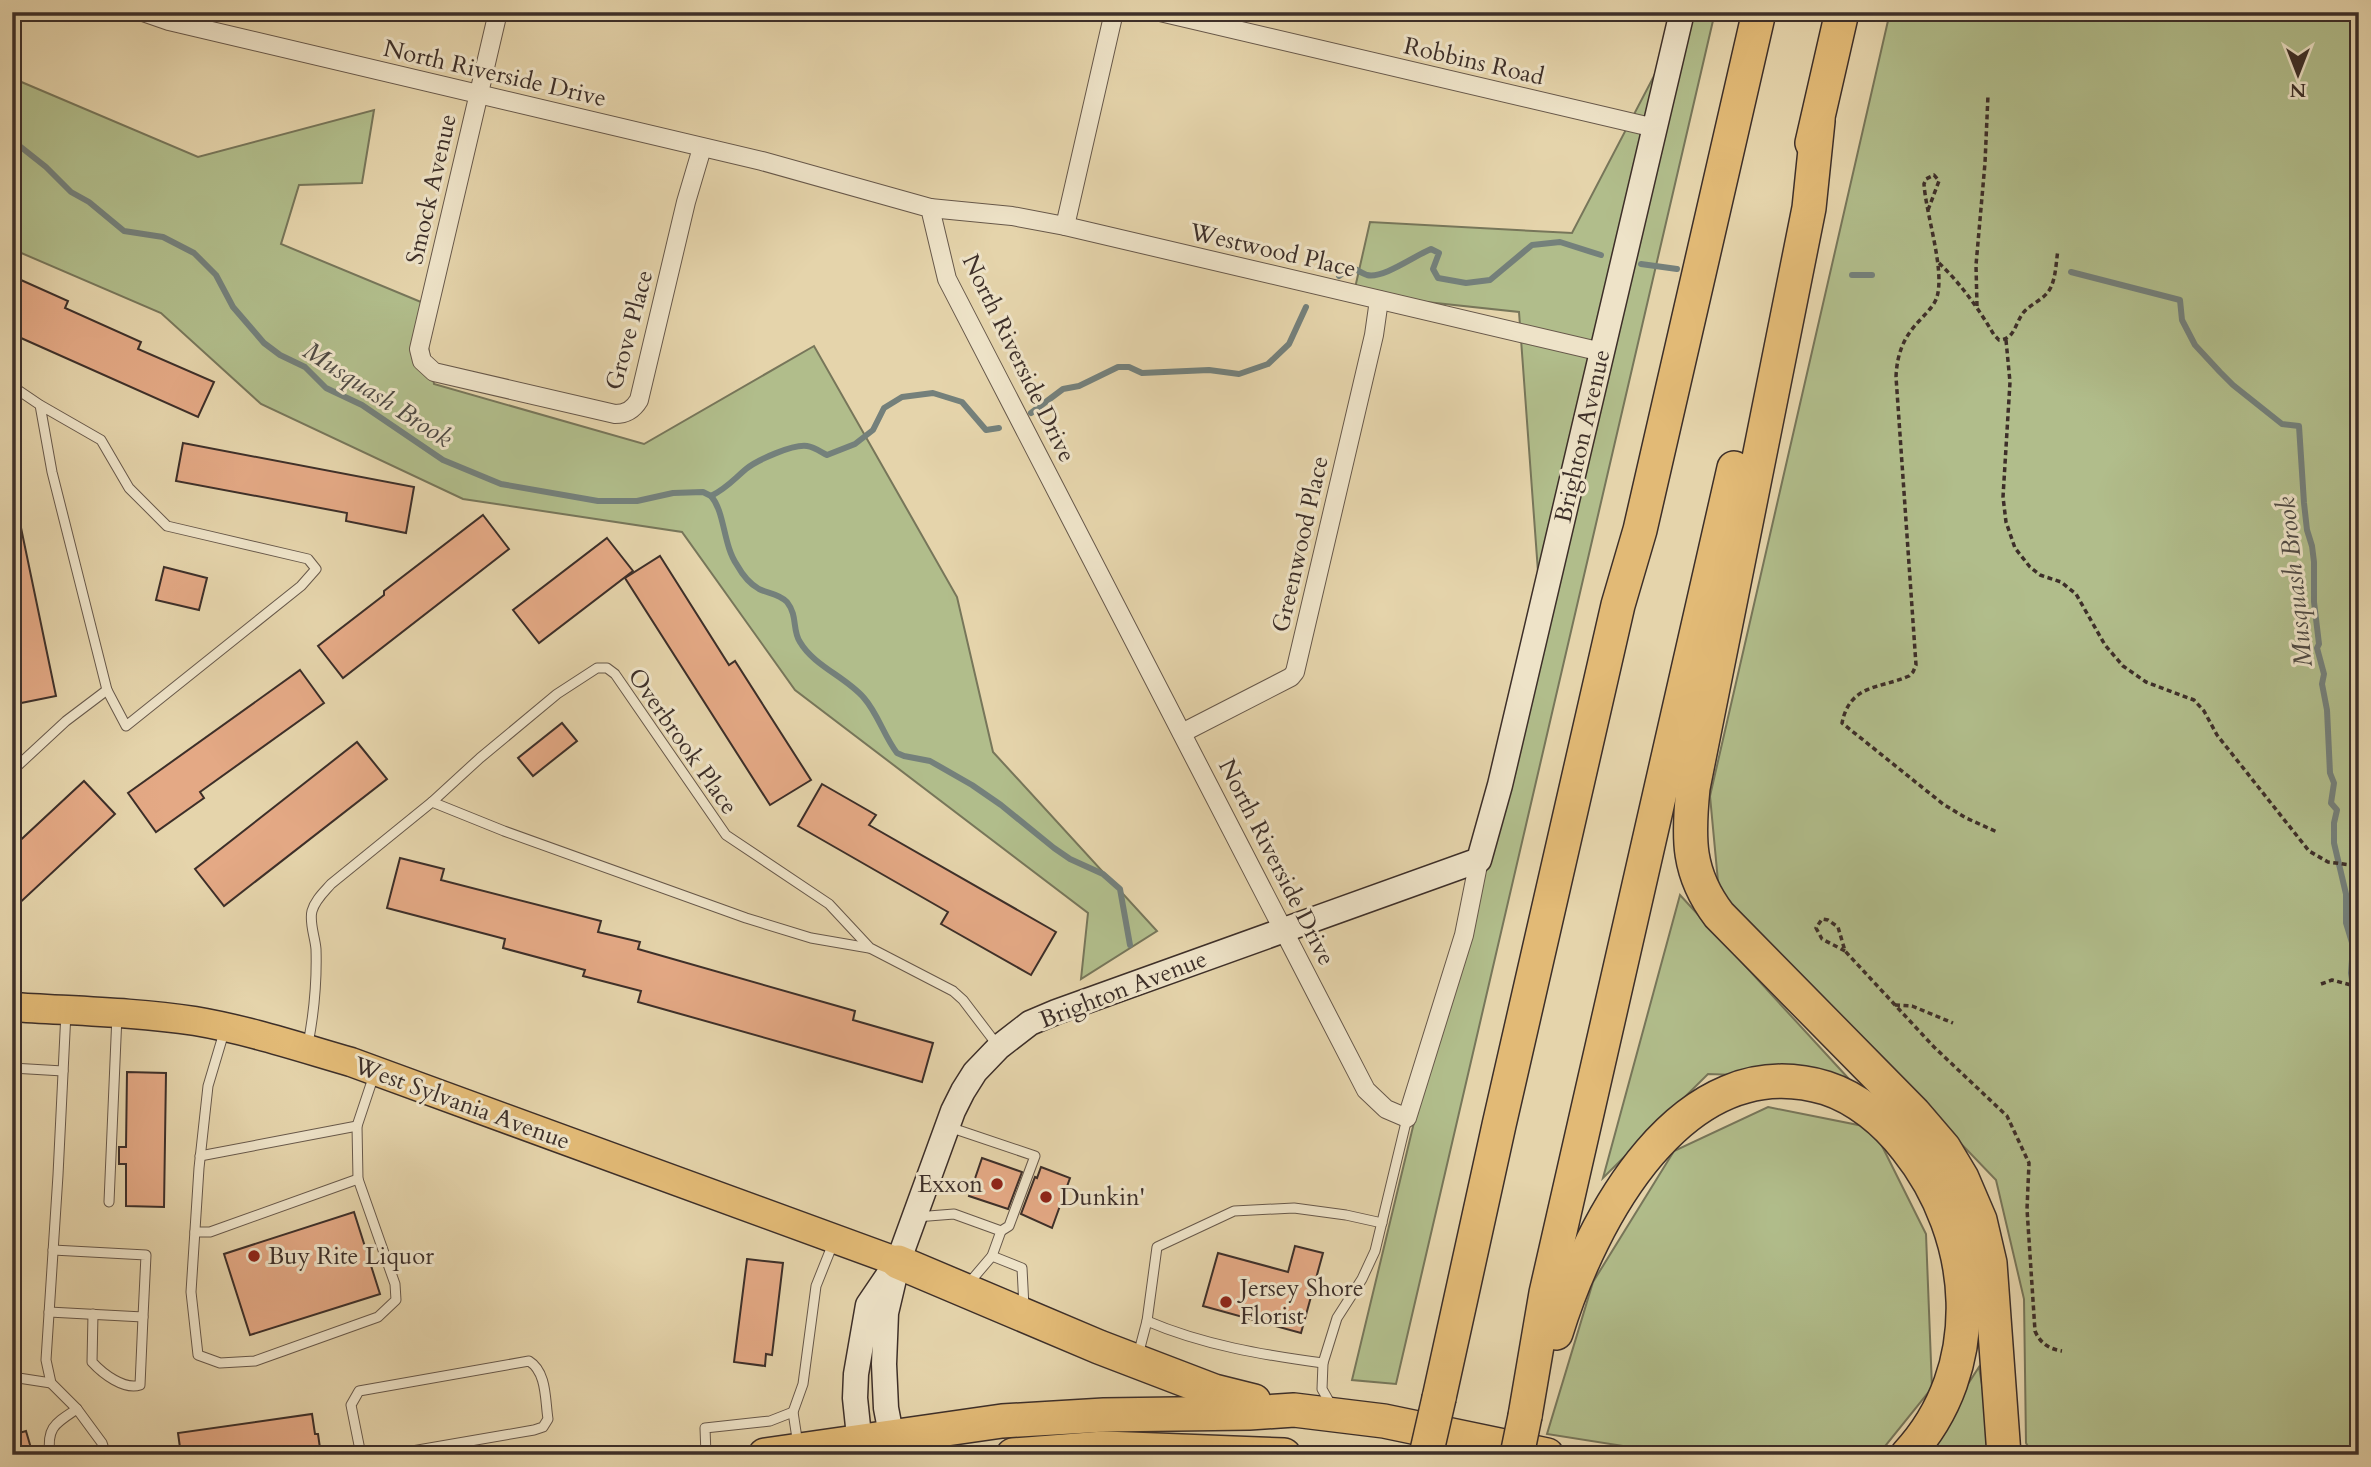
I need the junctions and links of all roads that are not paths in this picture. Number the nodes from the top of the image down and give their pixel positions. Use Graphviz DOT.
graph roads {
  1 [pos="143,12"];
  2 [pos="498,12"];
  3 [pos="1114,12"];
  4 [pos="1160,12"];
  5 [pos="1682,12"];
  6 [pos="1759,12"];
  7 [pos="1842,12"];
  8 [pos="479,94"];
  9 [pos="1818,121"];
  10 [pos="1654,128"];
  11 [pos="702,148"];
  12 [pos="930,208"];
  13 [pos="1065,226"];
  14 [pos="1379,300"];
  15 [pos="1602,352"];
  16 [pos="435,372"];
  17 [pos="12,386"];
  18 [pos="40,405"];
  19 [pos="107,690"];
  20 [pos="1182,733"];
  21 [pos="12,771"];
  22 [pos="432,802"];
  23 [pos="1479,859"];
  24 [pos="1284,929"];
  25 [pos="870,948"];
  26 [pos="12,1007"];
  27 [pos="66,1011"];
  28 [pos="117,1014"];
  29 [pos="226,1028"];
  30 [pos="999,1047"];
  31 [pos="307,1049"];
  32 [pos="12,1068"];
  33 [pos="63,1071"];
  34 [pos="375,1071"];
  35 [pos="1407,1118"];
  36 [pos="357,1126"];
  37 [pos="947,1127"];
  38 [pos="201,1156"];
  39 [pos="358,1180"];
  40 [pos="109,1202"];
  41 [pos="915,1217"];
  42 [pos="1382,1223"];
  43 [pos="1001,1231"];
  44 [pos="195,1232"];
  45 [pos="835,1239"];
  46 [pos="53,1250"];
  47 [pos="992,1256"];
  48 [pos="898,1262"];
  49 [pos="964,1290"];
  50 [pos="49,1312"];
  51 [pos="93,1314"];
  52 [pos="1025,1316"];
  53 [pos="143,1317"];
  54 [pos="1147,1321"];
  55 [pos="1136,1361"];
  56 [pos="1323,1363"];
  57 [pos="13,1379"];
  58 [pos="51,1383"];
  59 [pos="1527,1406"];
  60 [pos="77,1409"];
  61 [pos="1294,1410"];
  62 [pos="793,1412"];
  63 [pos="1337,1415"];
  64 [pos="894,1445"];
  65 [pos="860,1448"];
  66 [pos="799,1450"];
  67 [pos="50,1455"];
  68 [pos="106,1455"];
  69 [pos="361,1455"];
  70 [pos="389,1455"];
  71 [pos="706,1455"];
  72 [pos="765,1455"];
  73 [pos="1013,1455"];
  74 [pos="1284,1455"];
  75 [pos="1426,1455"];
  76 [pos="1517,1455"];
  77 [pos="1547,1455"];
  78 [pos="1906,1455"];
  79 [pos="2004,1455"];
  1 -- 8 [label="street, North Riverside Drive"];
  2 -- 8 [label="street, Smock Avenue"];
  3 -- 13 [label="street"];
  4 -- 10 [label="street, Robbins Road"];
  5 -- 10 [label="street, Brighton Avenue"];
  6 -- 75 [label="highway, bridge"];
  7 -- 9 [label="highway"];
  8 -- 11 [label="street, North Riverside Drive"];
  8 -- 16 [label="street, Smock Avenue"];
  9 -- 59 [label="highway"];
  9 -- 79 [label="highway"];
  10 -- 15 [label="street, Brighton Avenue"];
  11 -- 12 [label="street, North Riverside Drive"];
  11 -- 16 [label="street, Grove Place"];
  12 -- 13 [label="street, Westwood Place"];
  12 -- 20 [label="street, North Riverside Drive"];
  13 -- 14 [label="street, Westwood Place"];
  14 -- 15 [label="street, Westwood Place"];
  14 -- 20 [label="street, Greenwood Place"];
  15 -- 23 [label="street, Brighton Avenue"];
  17 -- 18 [label="lane"];
  18 -- 19 [label="lane"];
  18 -- 19 [label="lane"];
  19 -- 21 [label="lane"];
  20 -- 24 [label="street, North Riverside Drive"];
  22 -- 25 [label="lane"];
  22 -- 25 [label="lane, Overbrook Place"];
  22 -- 31 [label="lane"];
  23 -- 24 [label="street, Brighton Avenue"];
  23 -- 35 [label="street, Brighton Avenue"];
  24 -- 30 [label="street, Brighton Avenue"];
  24 -- 35 [label="street, North Riverside Drive"];
  25 -- 30 [label="lane, Overbrook Place"];
  26 -- 27 [label="main road, West Sylvania Avenue"];
  27 -- 28 [label="main road, West Sylvania Avenue"];
  27 -- 33 [label="lane"];
  28 -- 29 [label="main road, West Sylvania Avenue"];
  28 -- 40 [label="lane"];
  29 -- 31 [label="main road, West Sylvania Avenue"];
  29 -- 38 [label="lane"];
  30 -- 37 [label="street, Brighton Avenue"];
  31 -- 34 [label="main road, West Sylvania Avenue"];
  32 -- 33 [label="lane"];
  33 -- 46 [label="lane"];
  34 -- 36 [label="lane"];
  34 -- 45 [label="main road, West Sylvania Avenue"];
  35 -- 42 [label="lane"];
  36 -- 38 [label="lane"];
  36 -- 39 [label="lane"];
  37 -- 41 [label="street, Brighton Avenue"];
  37 -- 43 [label="lane"];
  38 -- 44 [label="lane"];
  39 -- 44 [label="lane"];
  39 -- 44 [label="lane"];
  41 -- 43 [label="lane"];
  41 -- 48 [label="street, Brighton Avenue"];
  42 -- 54 [label="lane"];
  42 -- 56 [label="lane"];
  43 -- 47 [label="lane"];
  45 -- 48 [label="main road, West Sylvania Avenue"];
  45 -- 62 [label="lane"];
  46 -- 50 [label="lane"];
  46 -- 53 [label="lane"];
  47 -- 49 [label="lane"];
  47 -- 52 [label="lane"];
  48 -- 49 [label="highway"];
  48 -- 64 [label="street, Brighton Avenue"];
  48 -- 65 [label="street, Brighton Avenue"];
  49 -- 52 [label="highway"];
  50 -- 51 [label="lane"];
  50 -- 58 [label="lane"];
  51 -- 53 [label="lane"];
  51 -- 53 [label="lane"];
  52 -- 55 [label="highway"];
  54 -- 55 [label="lane"];
  54 -- 56 [label="lane"];
  55 -- 61 [label="highway"];
  56 -- 63 [label="lane"];
  57 -- 58 [label="lane"];
  58 -- 60 [label="lane"];
  59 -- 76 [label="highway, bridge"];
  59 -- 78 [label="highway"];
  60 -- 67 [label="lane"];
  60 -- 68 [label="lane"];
  61 -- 63 [label="highway"];
  61 -- 64 [label="highway"];
  62 -- 66 [label="lane"];
  62 -- 71 [label="lane"];
  63 -- 77 [label="highway"];
  64 -- 65 [label="highway"];
  65 -- 66 [label="highway"];
  66 -- 72 [label="highway"];
  69 -- 70 [label="lane"];
  73 -- 74 [label="highway"];
}
